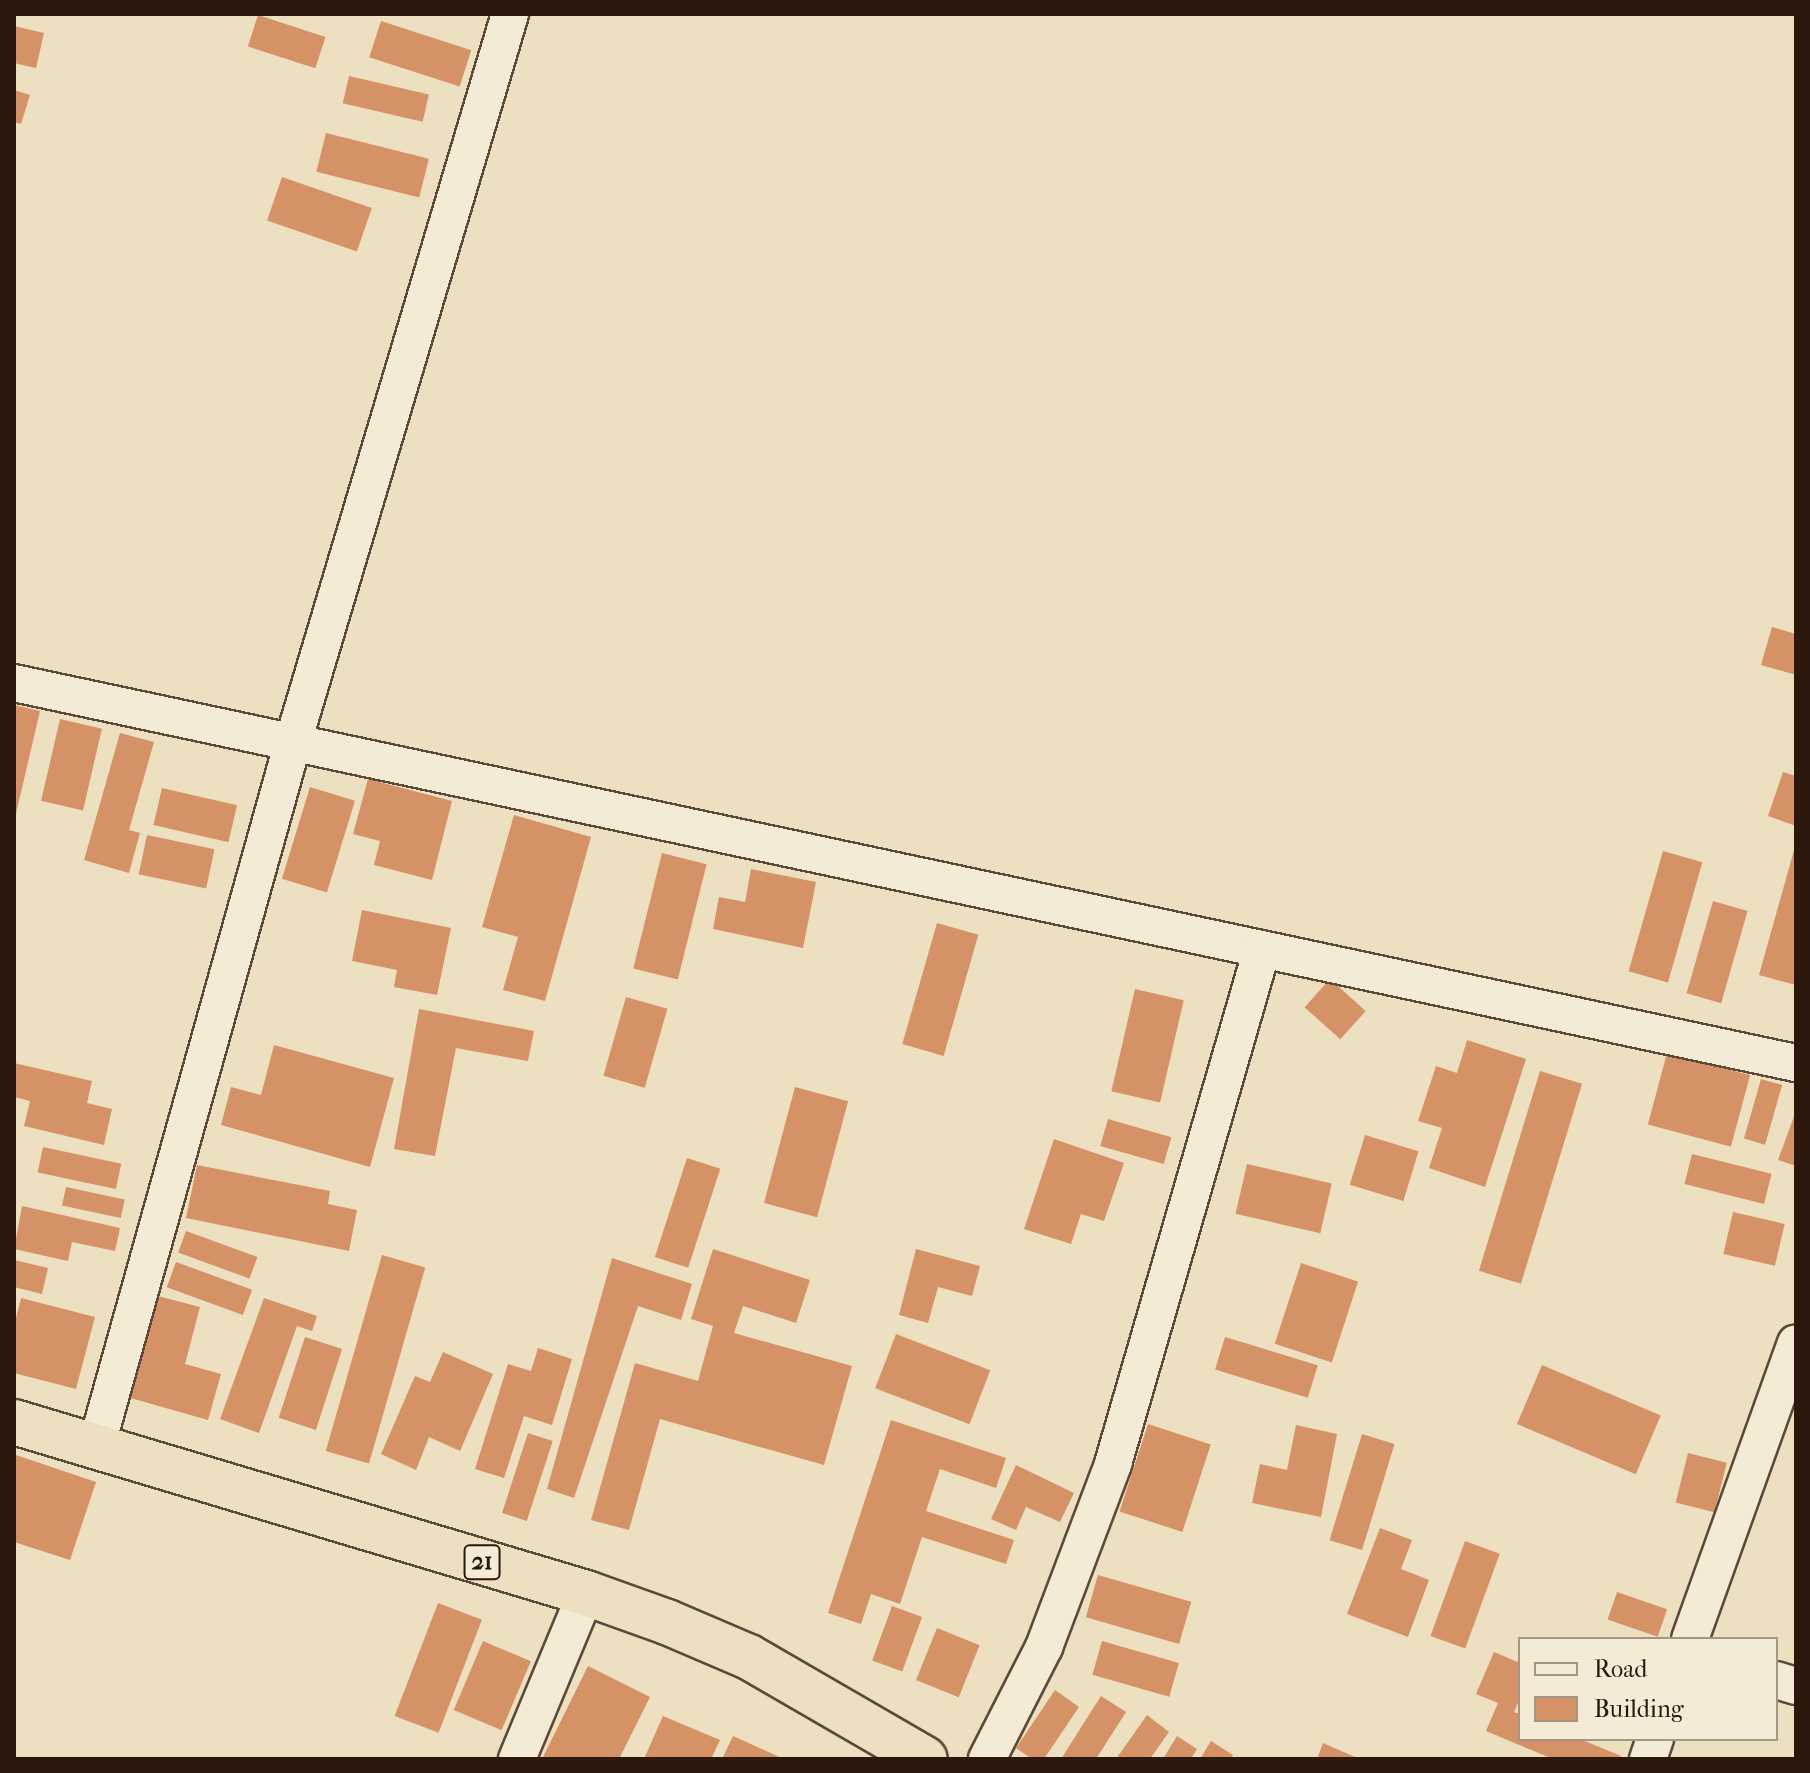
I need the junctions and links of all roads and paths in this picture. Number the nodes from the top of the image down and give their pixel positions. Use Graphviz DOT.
graph roads {
  1 [pos="510,14"];
  2 [pos="14,683"];
  3 [pos="293,742"];
  4 [pos="1262,949"];
  5 [pos="1796,1063"];
  6 [pos="1796,1343"];
  7 [pos="14,1422"];
  8 [pos="97,1444"];
  9 [pos="586,1593"];
  10 [pos="1691,1637"];
  11 [pos="517,1759"];
  12 [pos="925,1759"];
  13 [pos="987,1759"];
  1 -- 3 [label="street"];
  2 -- 3 [label="street"];
  3 -- 4 [label="street"];
  3 -- 8 [label="street"];
  4 -- 5 [label="street"];
  4 -- 13 [label="street"];
  6 -- 10 [label="street"];
  7 -- 8 [label="highway, 21"];
  8 -- 9 [label="highway, 21"];
  9 -- 11 [label="street"];
  9 -- 12 [label="highway, 21"];
}
